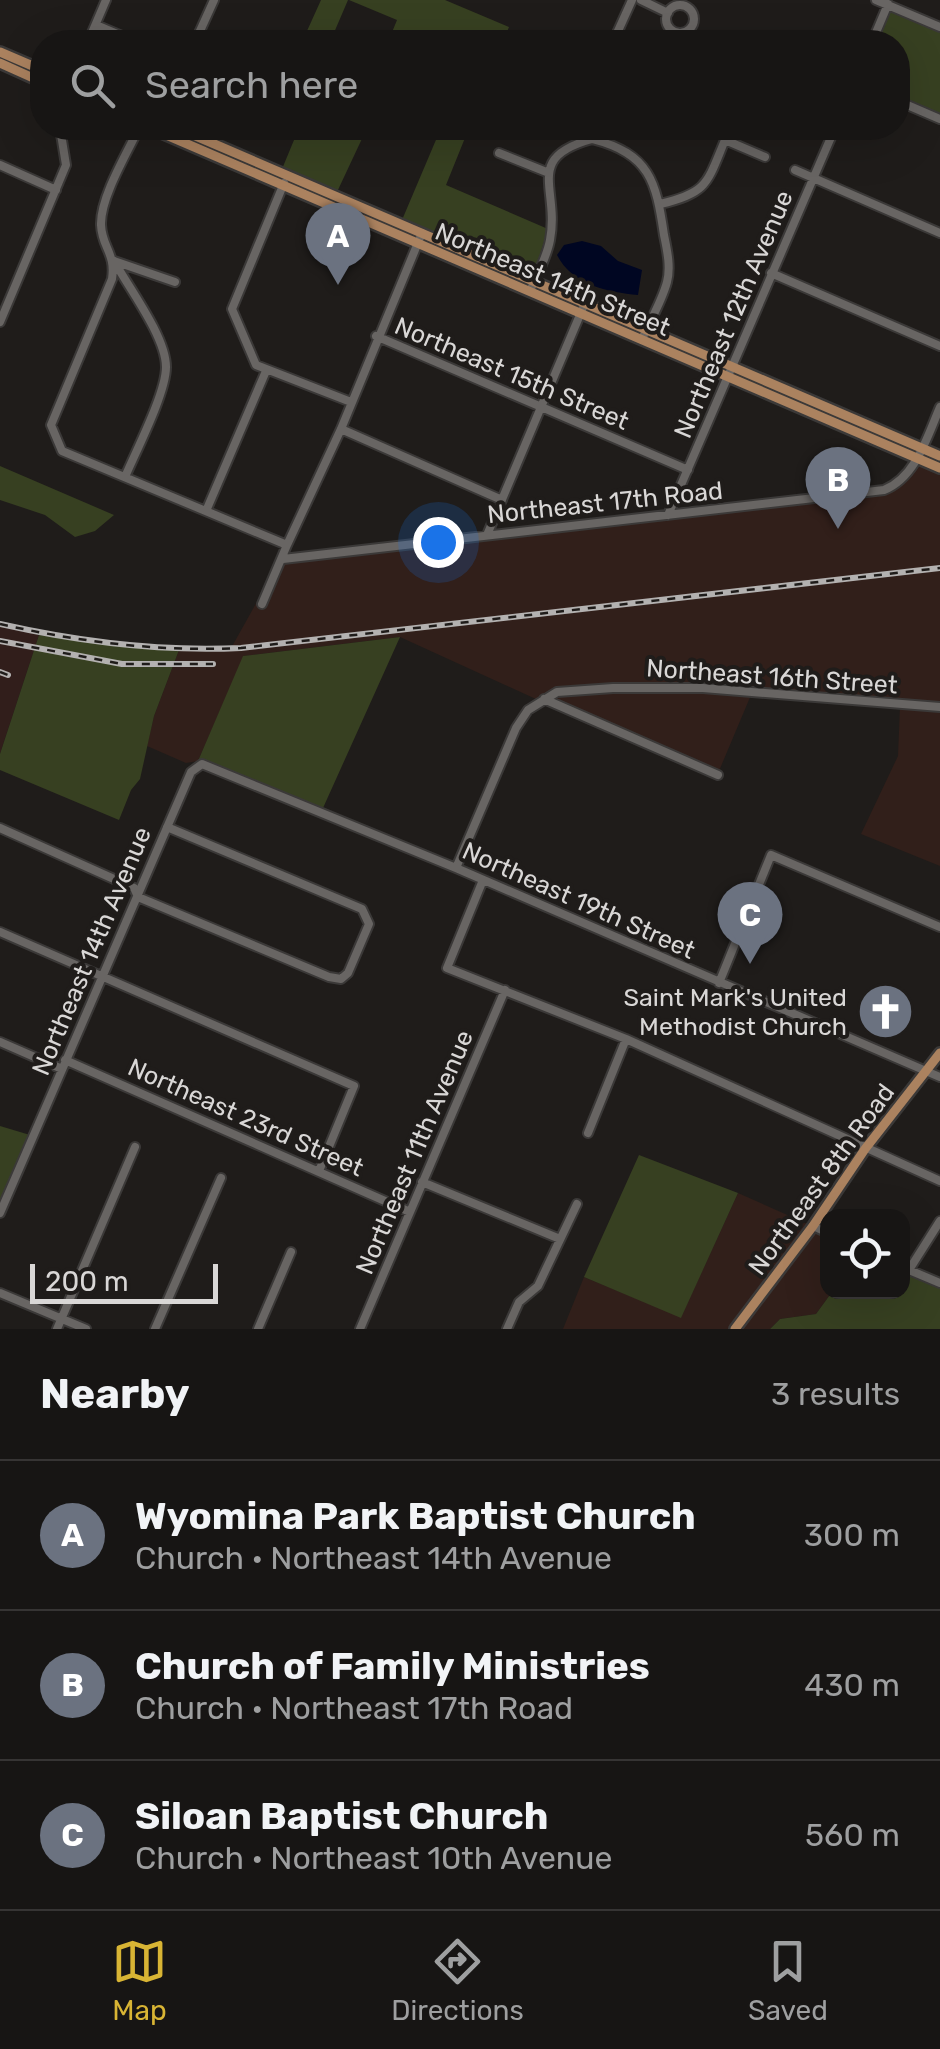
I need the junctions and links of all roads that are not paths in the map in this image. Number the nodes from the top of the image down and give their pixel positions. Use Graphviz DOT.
graph roads {
  1 [pos="105,0"];
  2 [pos="214,0"];
  3 [pos="632,0"];
  4 [pos="641,0"];
  5 [pos="876,0"];
  6 [pos="889,2"];
  7 [pos="668,12"];
  8 [pos="96,25"];
  9 [pos="940,27"];
  10 [pos="94,30"];
  11 [pos="108,30"];
  12 [pos="200,30"];
  13 [pos="618,30"];
  14 [pos="877,30"];
  15 [pos="0,52"];
  16 [pos="0,64"];
  17 [pos="30,65"];
  18 [pos="30,77"];
  19 [pos="910,106"];
  20 [pos="940,119"];
  21 [pos="62,140"];
  22 [pos="133,140"];
  23 [pos="181,140"];
  24 [pos="202,140"];
  25 [pos="589,140"];
  26 [pos="596,140"];
  27 [pos="725,140"];
  28 [pos="830,140"];
  29 [pos="500,154"];
  30 [pos="765,157"];
  31 [pos="0,165"];
  32 [pos="795,170"];
  33 [pos="548,173"];
  34 [pos="813,178"];
  35 [pos="285,180"];
  36 [pos="56,190"];
  37 [pos="660,204"];
  38 [pos="940,233"];
  39 [pos="420,238"];
  40 [pos="114,261"];
  41 [pos="771,272"];
  42 [pos="175,282"];
  43 [pos="532,286"];
  44 [pos="583,308"];
  45 [pos="0,322"];
  46 [pos="644,334"];
  47 [pos="376,336"];
  48 [pos="940,346"];
  49 [pos="729,371"];
  50 [pos="266,372"];
  51 [pos="350,402"];
  52 [pos="940,407"];
  53 [pos="542,408"];
  54 [pos="341,429"];
  55 [pos="919,453"];
  56 [pos="940,456"];
  57 [pos="940,468"];
  58 [pos="688,470"];
  59 [pos="126,478"];
  60 [pos="502,500"];
  61 [pos="206,511"];
  62 [pos="668,516"];
  63 [pos="487,535"];
  64 [pos="286,545"];
  65 [pos="283,559"];
  66 [pos="262,604"];
  67 [pos="544,699"];
  68 [pos="940,707"];
  69 [pos="202,764"];
  70 [pos="718,775"];
  71 [pos="167,827"];
  72 [pos="0,828"];
  73 [pos="456,868"];
  74 [pos="483,880"];
  75 [pos="138,897"];
  76 [pos="940,927"];
  77 [pos="0,932"];
  78 [pos="104,976"];
  79 [pos="718,983"];
  80 [pos="505,990"];
  81 [pos="626,1039"];
  82 [pos="0,1042"];
  83 [pos="940,1053"];
  84 [pos="64,1065"];
  85 [pos="926,1071"];
  86 [pos="940,1077"];
  87 [pos="588,1133"];
  88 [pos="135,1147"];
  89 [pos="865,1149"];
  90 [pos="319,1171"];
  91 [pos="221,1178"];
  92 [pos="940,1181"];
  93 [pos="422,1182"];
  94 [pos="577,1204"];
  95 [pos="410,1212"];
  96 [pos="0,1213"];
  97 [pos="940,1221"];
  98 [pos="813,1226"];
  99 [pos="820,1229"];
  100 [pos="560,1239"];
  101 [pos="291,1252"];
  102 [pos="910,1262"];
  103 [pos="910,1270"];
  104 [pos="940,1283"];
  105 [pos="0,1293"];
  106 [pos="61,1319"];
  107 [pos="57,1329"];
  108 [pos="86,1329"];
  109 [pos="156,1329"];
  110 [pos="258,1329"];
  111 [pos="360,1329"];
  112 [pos="507,1329"];
  113 [pos="735,1329"];
  1 -- 8 [label="street"];
  2 -- 12 [label="street"];
  3 -- 13 [label="street"];
  4 -- 7 [label="street"];
  5 -- 6 [label="street"];
  6 -- 9 [label="street"];
  6 -- 14 [label="street"];
  8 -- 10 [label="street"];
  8 -- 11 [label="street"];
  15 -- 17 [label="main road"];
  16 -- 18 [label="main road"];
  19 -- 20 [label="street"];
  21 -- 36 [label="street"];
  22 -- 40 [label="street"];
  23 -- 35 [label="main road, Northeast 14th Street"];
  24 -- 35 [label="main road, Northeast 14th Street"];
  25 -- 33 [label="street"];
  26 -- 37 [label="street"];
  27 -- 30 [label="street"];
  27 -- 37 [label="street"];
  28 -- 34 [label="street, Northeast 12th Avenue"];
  29 -- 33 [label="street"];
  31 -- 36 [label="street"];
  32 -- 34 [label="street"];
  33 -- 43 [label="street"];
  34 -- 38 [label="street"];
  34 -- 41 [label="street, Northeast 12th Avenue"];
  35 -- 39 [label="main road, Northeast 14th Street"];
  35 -- 50 [label="street"];
  36 -- 45 [label="street"];
  37 -- 46 [label="street"];
  39 -- 43 [label="main road, Northeast 14th Street"];
  39 -- 47 [label="street"];
  40 -- 42 [label="street"];
  40 -- 59 [label="street"];
  40 -- 59 [label="street"];
  41 -- 48 [label="street"];
  41 -- 49 [label="street, Northeast 12th Avenue"];
  43 -- 44 [label="main road, Northeast 14th Street"];
  44 -- 46 [label="main road, Northeast 14th Street"];
  44 -- 53 [label="street"];
  46 -- 49 [label="main road, Northeast 14th Street"];
  47 -- 51 [label="street"];
  47 -- 53 [label="street, Northeast 15th Street"];
  49 -- 55 [label="main road, Northeast 14th Street"];
  49 -- 58 [label="street, Northeast 12th Avenue"];
  50 -- 51 [label="street"];
  50 -- 61 [label="street"];
  51 -- 54 [label="street"];
  52 -- 55 [label="street"];
  53 -- 58 [label="street, Northeast 15th Street"];
  53 -- 60 [label="street"];
  54 -- 60 [label="street"];
  54 -- 64 [label="street"];
  55 -- 56 [label="main road, Northeast 14th Street"];
  55 -- 57 [label="main road, Northeast 14th Street"];
  55 -- 62 [label="street, Northeast 17th Road"];
  58 -- 62 [label="street, Northeast 12th Avenue"];
  59 -- 61 [label="street"];
  60 -- 63 [label="street"];
  61 -- 64 [label="street"];
  62 -- 63 [label="street, Northeast 17th Road"];
  63 -- 65 [label="street, Northeast 17th Road"];
  64 -- 65 [label="street"];
  65 -- 66 [label="street"];
  67 -- 68 [label="street, Northeast 16th Street"];
  67 -- 70 [label="street"];
  67 -- 73 [label="street"];
  69 -- 71 [label="street, Northeast 14th Avenue"];
  69 -- 73 [label="street, Northeast 19th Street"];
  71 -- 75 [label="street, Northeast 14th Avenue"];
  71 -- 75 [label="street"];
  72 -- 75 [label="street"];
  73 -- 74 [label="street, Northeast 19th Street"];
  74 -- 79 [label="street, Northeast 19th Street"];
  74 -- 80 [label="street"];
  75 -- 78 [label="street, Northeast 14th Avenue"];
  76 -- 79 [label="street"];
  77 -- 78 [label="street"];
  78 -- 84 [label="street, Northeast 14th Avenue"];
  78 -- 90 [label="street"];
  79 -- 85 [label="street, Northeast 19th Street"];
  80 -- 81 [label="street"];
  80 -- 93 [label="street, Northeast 11th Avenue"];
  81 -- 87 [label="street"];
  81 -- 89 [label="street"];
  82 -- 84 [label="street, Northeast 23rd Street"];
  83 -- 85 [label="main road, Northeast 8th Road"];
  84 -- 90 [label="street, Northeast 23rd Street"];
  84 -- 96 [label="street, Northeast 14th Avenue"];
  85 -- 86 [label="street, Northeast 19th Street"];
  85 -- 89 [label="main road, Northeast 8th Road"];
  88 -- 106 [label="street"];
  89 -- 92 [label="street"];
  89 -- 98 [label="main road, Northeast 8th Road"];
  90 -- 95 [label="street, Northeast 23rd Street"];
  91 -- 109 [label="street"];
  93 -- 95 [label="street, Northeast 11th Avenue"];
  93 -- 100 [label="street"];
  94 -- 100 [label="street"];
  95 -- 111 [label="street, Northeast 11th Avenue"];
  97 -- 102 [label="street"];
  98 -- 99 [label="street"];
  98 -- 113 [label="main road, Northeast 8th Road"];
  100 -- 112 [label="street"];
  101 -- 110 [label="street"];
  103 -- 104 [label="street"];
  105 -- 106 [label="street"];
  106 -- 107 [label="street"];
  106 -- 108 [label="street"];
}
